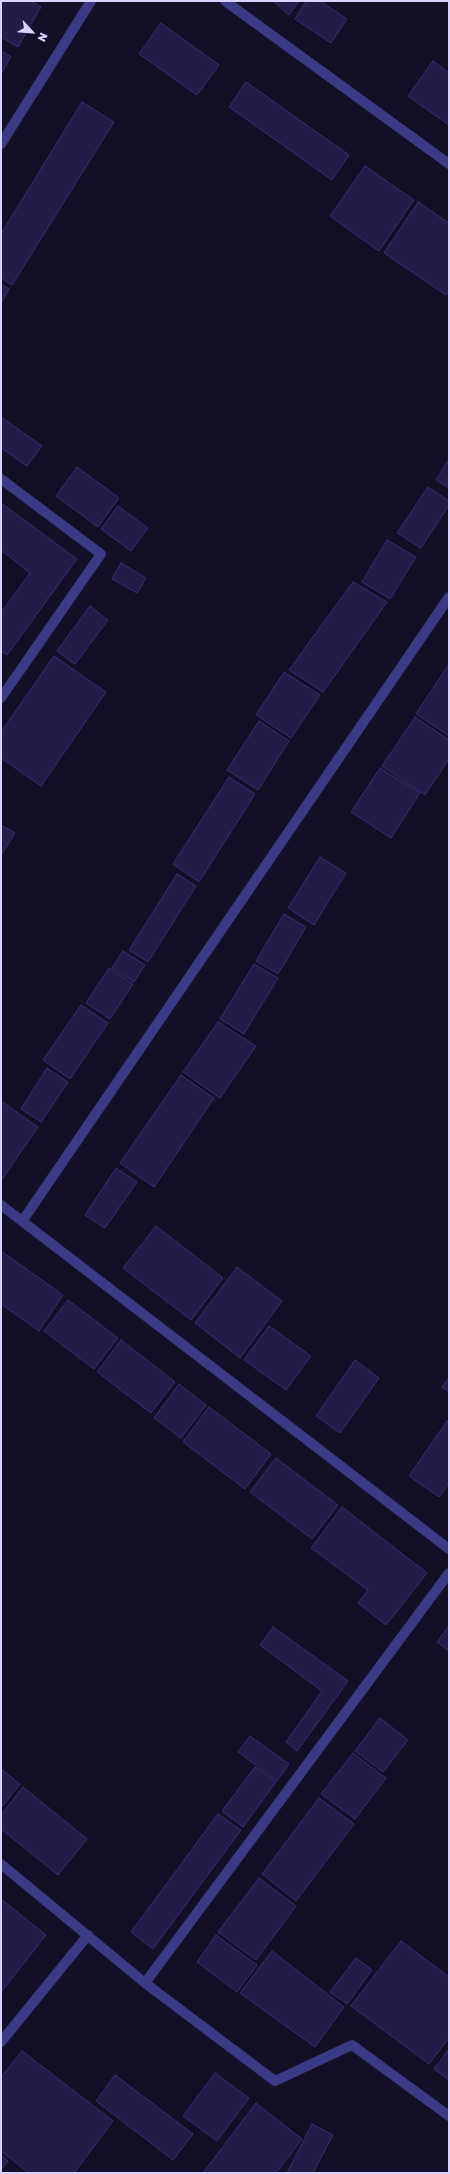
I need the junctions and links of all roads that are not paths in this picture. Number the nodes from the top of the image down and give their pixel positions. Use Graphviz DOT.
graph roads {
  1 [pos="91,1"];
  2 [pos="225,1"];
  3 [pos="1,144"];
  4 [pos="449,164"];
  5 [pos="1,479"];
  6 [pos="449,597"];
  7 [pos="1,698"];
  8 [pos="1,1205"];
  9 [pos="23,1220"];
  10 [pos="449,1549"];
  11 [pos="449,1574"];
  12 [pos="1,1864"];
  13 [pos="88,1935"];
  14 [pos="145,1983"];
  15 [pos="1,2042"];
  16 [pos="449,2116"];
  1 -- 3 [label="street"];
  2 -- 4 [label="street"];
  5 -- 7 [label="street"];
  6 -- 9 [label="street"];
  8 -- 9 [label="street"];
  9 -- 10 [label="street"];
  11 -- 14 [label="street"];
  12 -- 13 [label="street"];
  13 -- 14 [label="street"];
  13 -- 15 [label="street"];
  14 -- 16 [label="street"];
}
